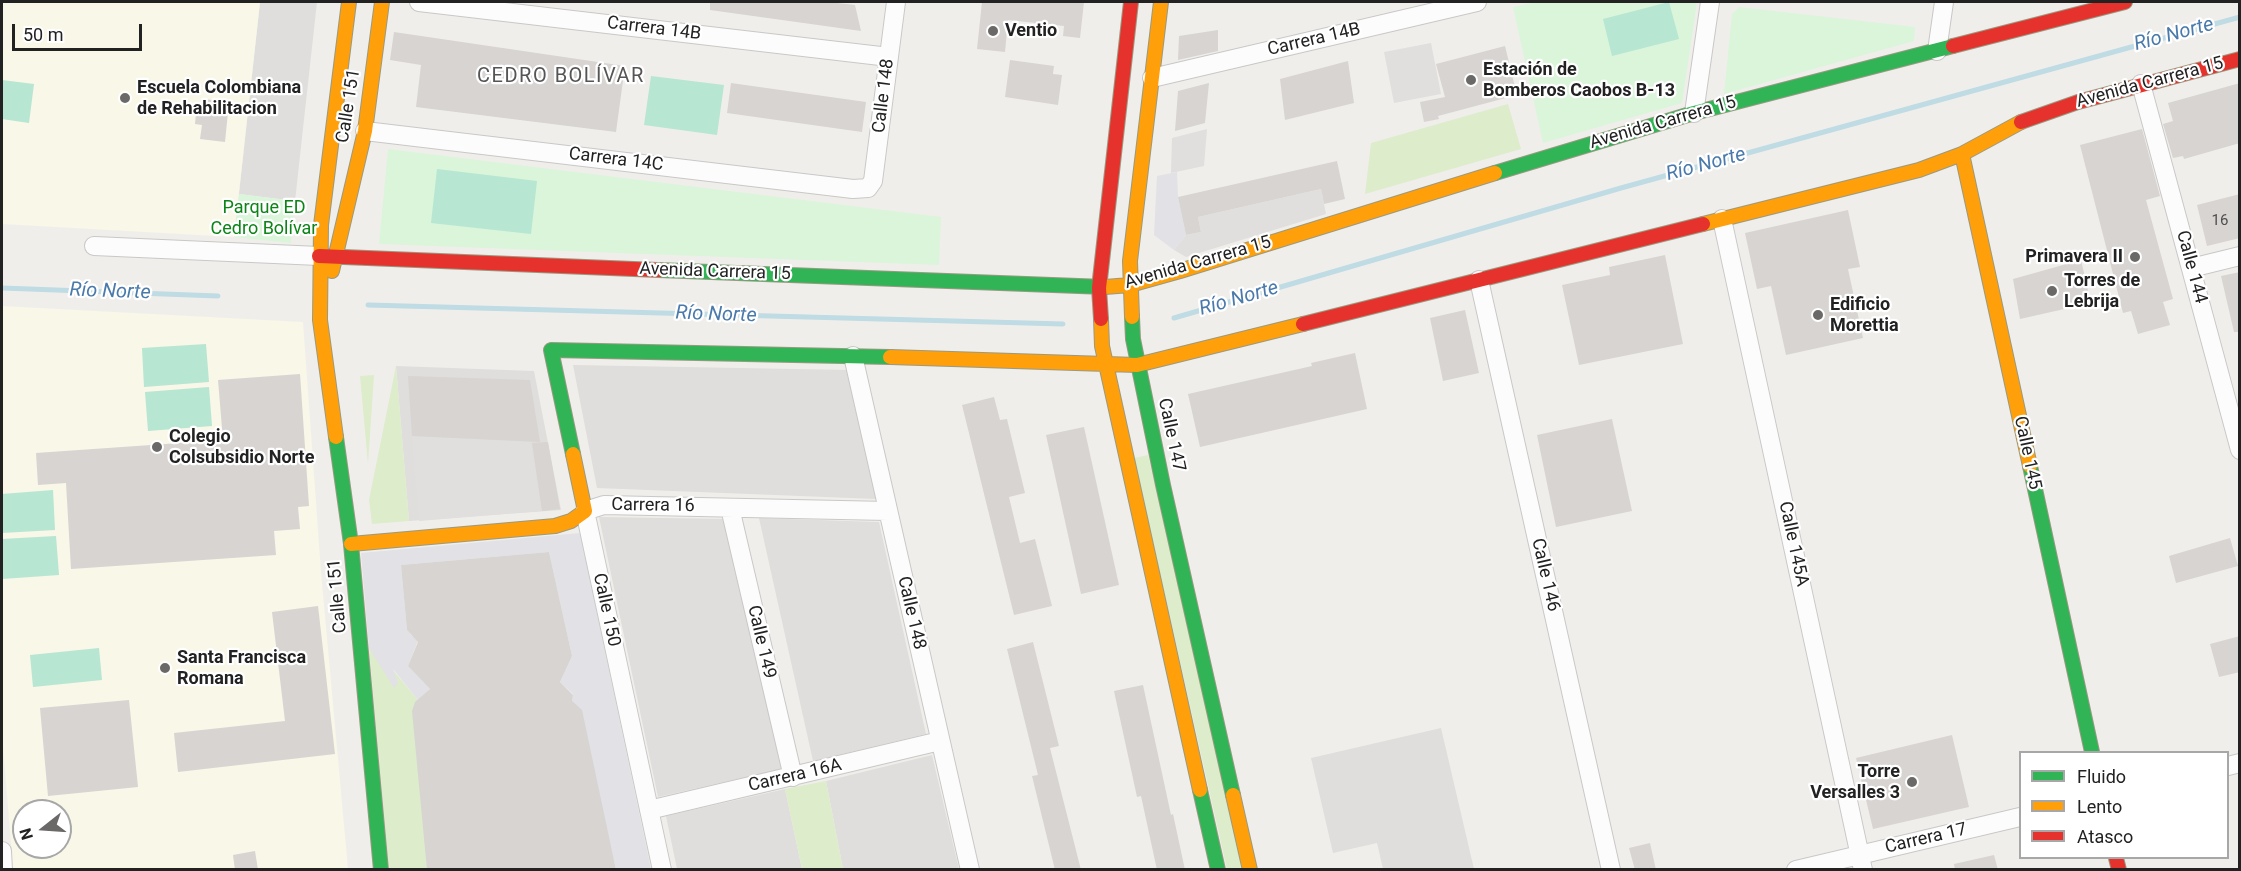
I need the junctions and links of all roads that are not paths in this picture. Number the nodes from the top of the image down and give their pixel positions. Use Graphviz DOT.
graph roads {
  1 [pos="350,2"];
  2 [pos="382,2"];
  3 [pos="419,2"];
  4 [pos="896,2"];
  5 [pos="1131,2"];
  6 [pos="1161,2"];
  7 [pos="1477,2"];
  8 [pos="1710,2"];
  9 [pos="1944,2"];
  10 [pos="2125,2"];
  11 [pos="1937,51"];
  12 [pos="889,57"];
  13 [pos="2240,59"];
  14 [pos="1152,78"];
  15 [pos="2141,84"];
  16 [pos="1694,113"];
  17 [pos="365,131"];
  18 [pos="1962,154"];
  19 [pos="868,188"];
  20 [pos="1722,219"];
  21 [pos="94,246"];
  22 [pos="328,256"];
  23 [pos="2240,256"];
  24 [pos="2191,268"];
  25 [pos="1479,280"];
  26 [pos="1130,285"];
  27 [pos="1098,288"];
  28 [pos="551,350"];
  29 [pos="853,356"];
  30 [pos="1137,364"];
  31 [pos="1105,365"];
  32 [pos="2239,446"];
  33 [pos="730,508"];
  34 [pos="585,511"];
  35 [pos="888,511"];
  36 [pos="351,544"];
  37 [pos="940,741"];
  38 [pos="2092,751"];
  39 [pos="793,777"];
  40 [pos="649,810"];
  41 [pos="2019,816"];
  42 [pos="2,851"];
  43 [pos="1862,862"];
  44 [pos="3,870"];
  45 [pos="381,870"];
  46 [pos="662,870"];
  47 [pos="970,870"];
  48 [pos="1218,870"];
  49 [pos="1250,870"];
  50 [pos="1611,870"];
  51 [pos="1796,870"];
  1 -- 22 [label="main road, Calle 151"];
  2 -- 17 [label="main road, Calle 151"];
  3 -- 12 [label="street, Carrera 14B"];
  4 -- 12 [label="street, Calle 148"];
  5 -- 27 [label="main road"];
  6 -- 14 [label="main road, Calle 147"];
  7 -- 14 [label="street, Carrera 14B"];
  8 -- 16 [label="street"];
  9 -- 11 [label="street"];
  10 -- 11 [label="main road, Avenida Carrera 15"];
  11 -- 16 [label="main road, Avenida Carrera 15"];
  12 -- 19 [label="street, Calle 148"];
  13 -- 15 [label="main road, Avenida Carrera 15"];
  14 -- 26 [label="main road, Calle 147"];
  15 -- 18 [label="main road, Avenida Carrera 15"];
  15 -- 24 [label="street, Calle 144"];
  16 -- 26 [label="main road, Avenida Carrera 15"];
  17 -- 19 [label="street, Carrera 14C"];
  17 -- 22 [label="main road, Calle 151"];
  18 -- 20 [label="main road, Avenida Carrera 15"];
  18 -- 38 [label="main road, Calle 145"];
  20 -- 25 [label="main road, Avenida Carrera 15"];
  20 -- 43 [label="street, Calle 145A"];
  21 -- 22 [label="street, Avenida Carrera 15"];
  22 -- 27 [label="main road, Avenida Carrera 15"];
  22 -- 36 [label="main road, Calle 151"];
  23 -- 24 [label="street"];
  24 -- 32 [label="street, Calle 144"];
  25 -- 30 [label="main road, Avenida Carrera 15"];
  25 -- 50 [label="street, Calle 146"];
  26 -- 27 [label="main road, Avenida Carrera 15"];
  26 -- 30 [label="main road, Calle 147"];
  27 -- 31 [label="main road"];
  28 -- 29 [label="main road, Avenida Carrera 15"];
  28 -- 34 [label="main road, Calle 150"];
  29 -- 31 [label="main road, Avenida Carrera 15"];
  29 -- 35 [label="street, Calle 148"];
  30 -- 31 [label="main road, Avenida Carrera 15"];
  30 -- 49 [label="main road, Calle 147"];
  31 -- 48 [label="main road"];
  33 -- 34 [label="street, Carrera 16"];
  33 -- 35 [label="street, Carrera 16"];
  33 -- 39 [label="street, Calle 149"];
  34 -- 36 [label="main road, Carrera 16"];
  34 -- 40 [label="street, Calle 150"];
  35 -- 37 [label="street, Calle 148"];
  36 -- 45 [label="main road, Calle 151"];
  37 -- 39 [label="street, Carrera 16A"];
  37 -- 47 [label="street, Calle 148"];
  39 -- 40 [label="street, Carrera 16A"];
  40 -- 46 [label="street, Calle 150"];
  41 -- 43 [label="street, Carrera 17"];
  42 -- 44 [label="street"];
  43 -- 51 [label="street, Carrera 17"];
}
